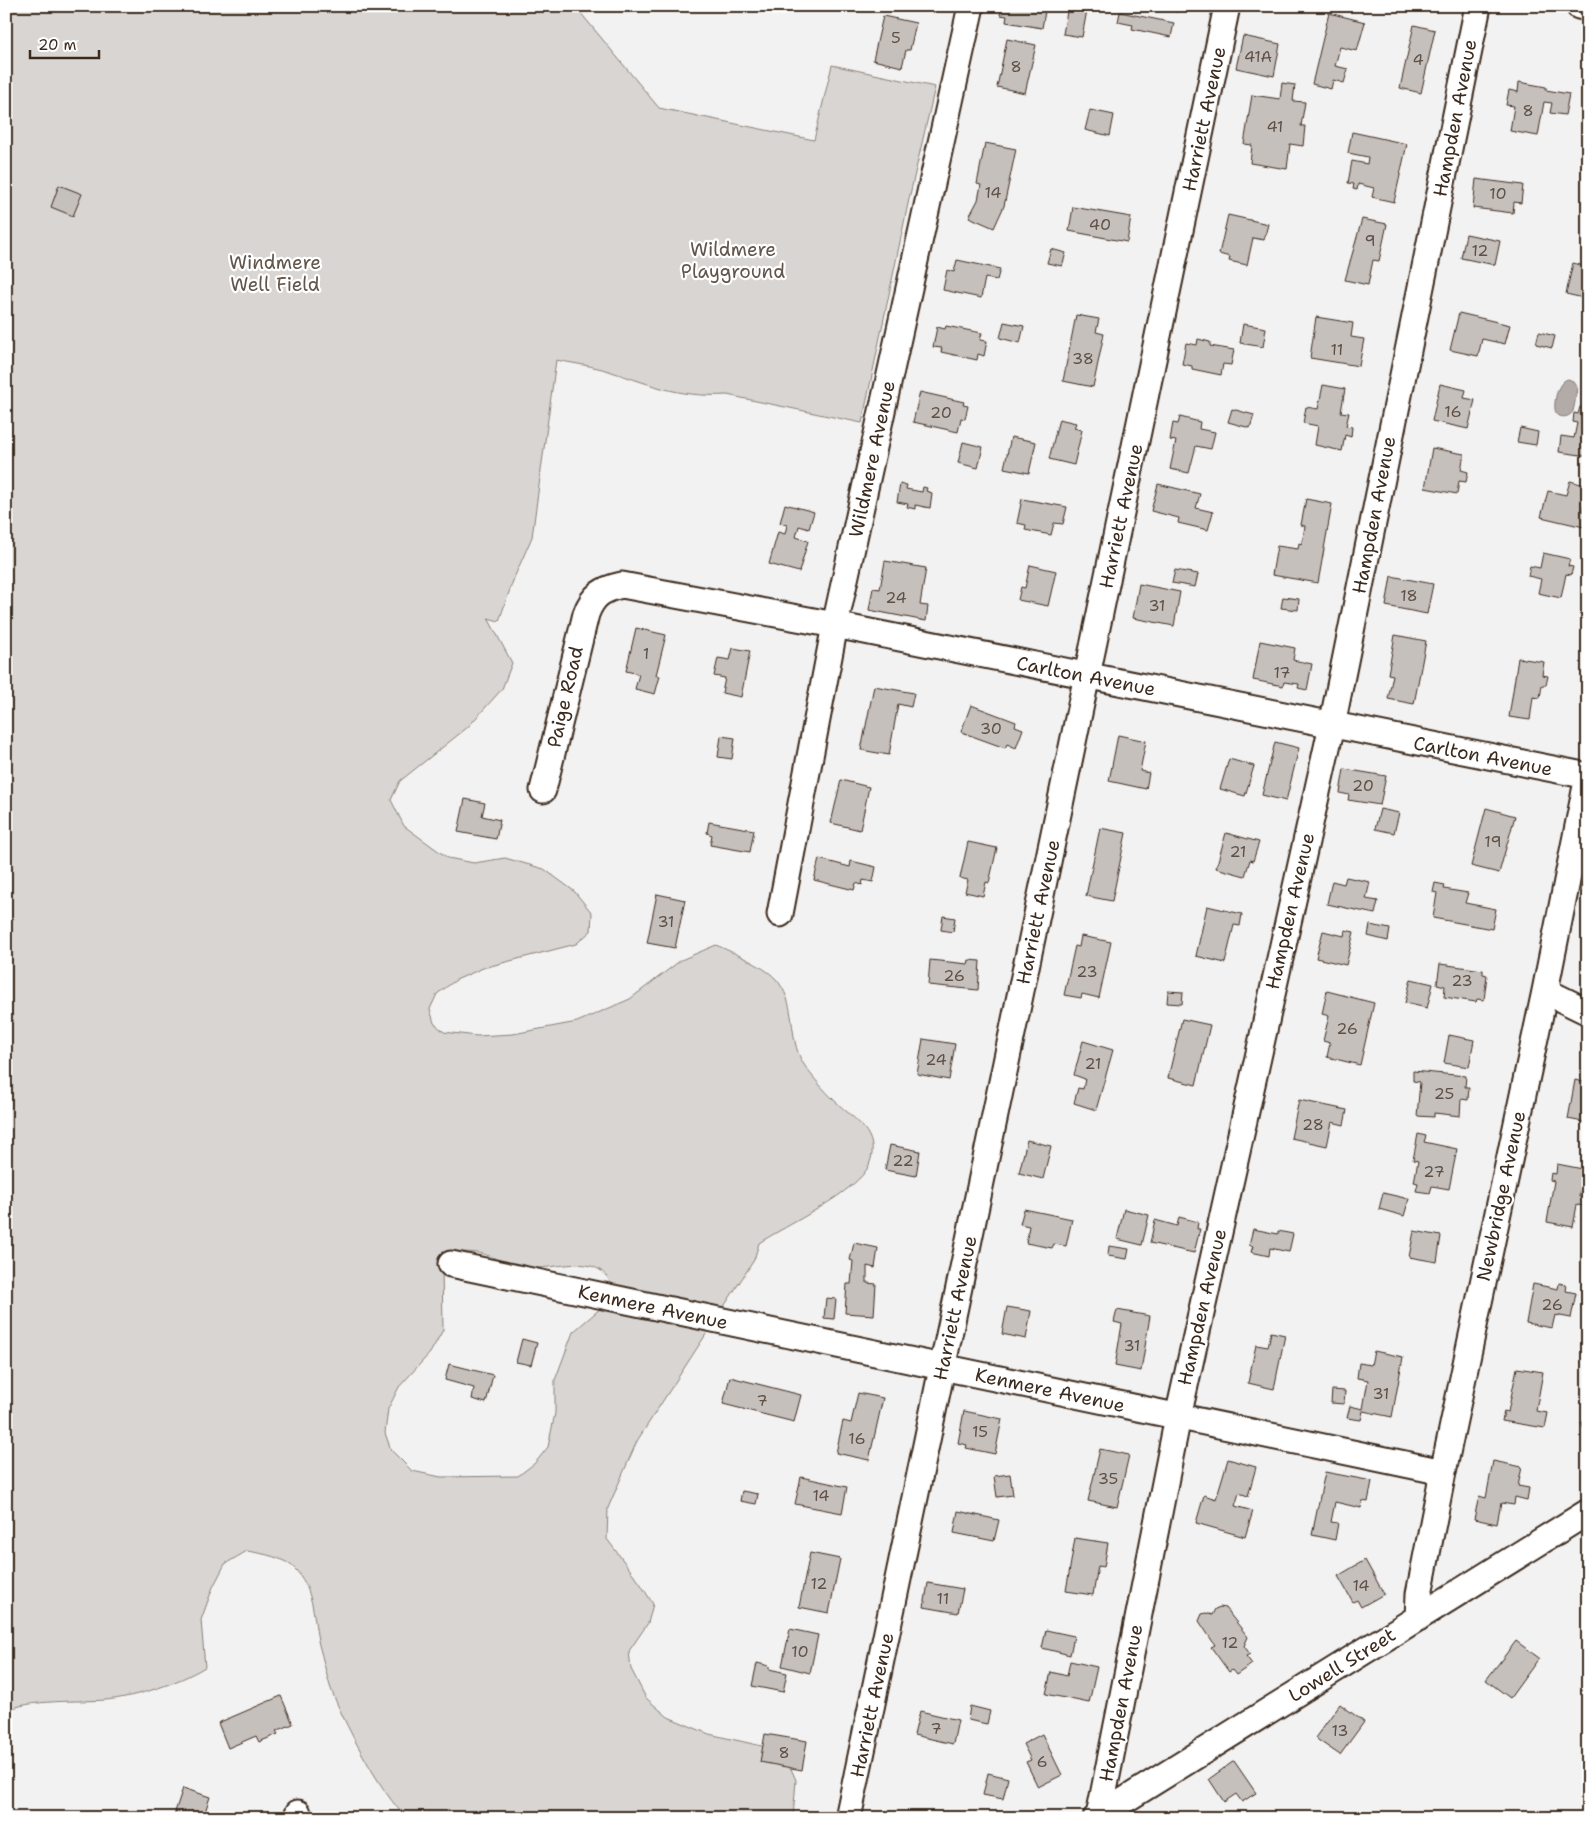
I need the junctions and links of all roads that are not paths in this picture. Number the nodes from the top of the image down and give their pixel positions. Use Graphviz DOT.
graph roads {
  1 [pos="971,6"];
  2 [pos="1227,6"];
  3 [pos="1478,6"];
  4 [pos="1579,6"];
  5 [pos="1588,8"];
  6 [pos="590,604"];
  7 [pos="836,625"];
  8 [pos="1087,676"];
  9 [pos="1332,725"];
  10 [pos="1588,776"];
  11 [pos="543,790"];
  12 [pos="780,914"];
  13 [pos="1545,991"];
  14 [pos="1588,1012"];
  15 [pos="451,1264"];
  16 [pos="942,1368"];
  17 [pos="1178,1417"];
  18 [pos="1443,1472"];
  19 [pos="1588,1512"];
  20 [pos="1418,1618"];
  21 [pos="1097,1817"];
  22 [pos="848,1818"];
  1 -- 7 [label="street, Wildmere Avenue"];
  2 -- 8 [label="street, Harriett Avenue"];
  3 -- 9 [label="street, Hampden Avenue"];
  4 -- 5 [label="street"];
  6 -- 7 [label="street, Carlton Avenue"];
  6 -- 11 [label="street, Paige Road"];
  7 -- 8 [label="street, Carlton Avenue"];
  7 -- 12 [label="street, Wildmere Avenue"];
  8 -- 9 [label="street, Carlton Avenue"];
  8 -- 16 [label="street, Harriett Avenue"];
  9 -- 10 [label="street, Carlton Avenue"];
  9 -- 17 [label="street, Hampden Avenue"];
  10 -- 13 [label="street, Newbridge Avenue"];
  13 -- 14 [label="street"];
  13 -- 18 [label="street, Newbridge Avenue"];
  15 -- 16 [label="street, Kenmere Avenue"];
  16 -- 17 [label="street, Kenmere Avenue"];
  16 -- 22 [label="street, Harriett Avenue"];
  17 -- 18 [label="street, Kenmere Avenue"];
  17 -- 21 [label="street, Hampden Avenue"];
  18 -- 20 [label="street, Newbridge Avenue"];
  19 -- 20 [label="street, Lowell Street"];
  20 -- 21 [label="street, Lowell Street"];
}
